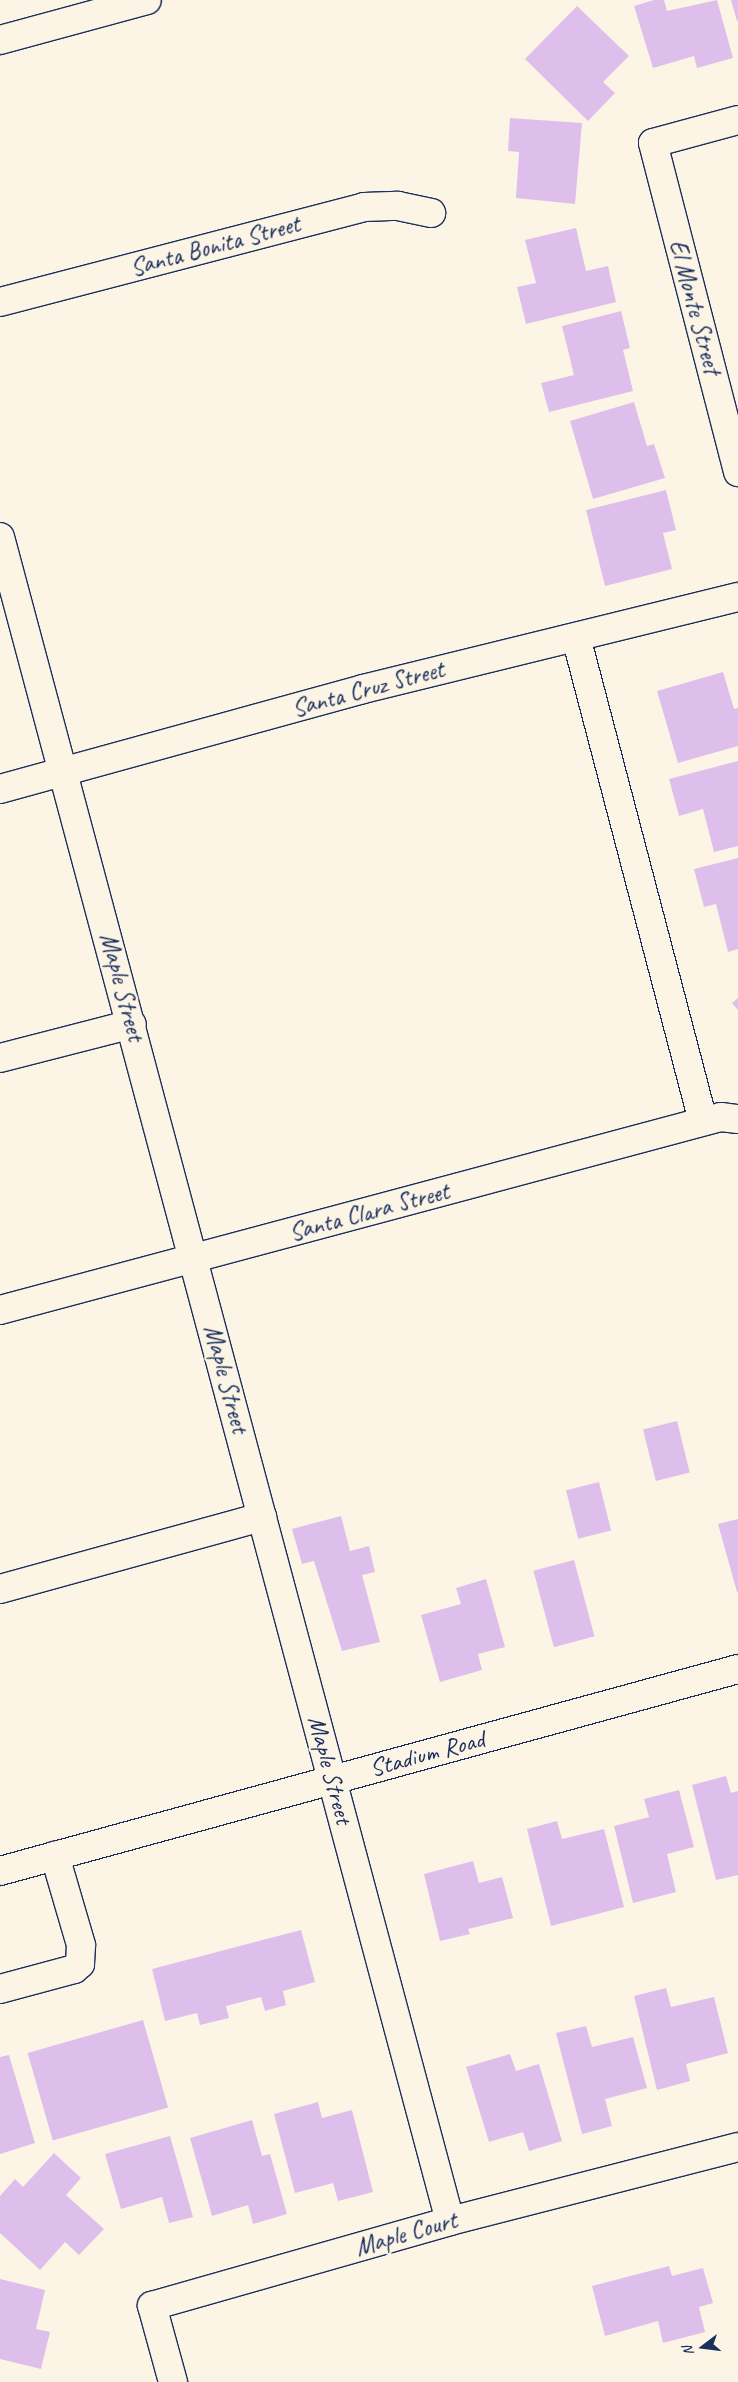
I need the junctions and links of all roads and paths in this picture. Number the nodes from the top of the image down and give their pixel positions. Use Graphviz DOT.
graph roads {
  1 [pos="147,0"];
  2 [pos="0,40"];
  3 [pos="738,120"];
  4 [pos="431,213"];
  5 [pos="0,302"];
  6 [pos="738,472"];
  7 [pos="0,537"];
  8 [pos="738,597"];
  9 [pos="576,637"];
  10 [pos="64,772"];
  11 [pos="0,789"];
  12 [pos="132,1024"];
  13 [pos="0,1058"];
  14 [pos="738,1119"];
  15 [pos="703,1122"];
  16 [pos="194,1259"];
  17 [pos="0,1310"];
  18 [pos="262,1517"];
  19 [pos="0,1589"];
  20 [pos="738,1669"];
  21 [pos="333,1780"];
  22 [pos="55,1856"];
  23 [pos="0,1871"];
  24 [pos="0,1989"];
  25 [pos="738,2147"];
  26 [pos="450,2221"];
  27 [pos="173,2382"];
  1 -- 2 [label="street"];
  3 -- 6 [label="street, El Monte Street"];
  4 -- 5 [label="street, Santa Bonita Street"];
  7 -- 10 [label="street, Maple Street"];
  8 -- 9 [label="street, Santa Cruz Street"];
  9 -- 10 [label="street, Santa Cruz Street"];
  9 -- 15 [label="street"];
  10 -- 11 [label="street, Santa Cruz Street"];
  10 -- 12 [label="street, Maple Street"];
  12 -- 13 [label="street"];
  12 -- 16 [label="street, Maple Street"];
  14 -- 15 [label="street, Santa Clara Street"];
  15 -- 16 [label="street, Santa Clara Street"];
  16 -- 17 [label="street, Santa Clara Street"];
  16 -- 18 [label="street, Maple Street"];
  18 -- 19 [label="street"];
  18 -- 21 [label="street, Maple Street"];
  20 -- 21 [label="street, Stadium Road"];
  21 -- 22 [label="street, Stadium Road"];
  21 -- 26 [label="street, Maple Street"];
  22 -- 23 [label="street, Stadium Road"];
  22 -- 24 [label="street"];
  25 -- 26 [label="street, Maple Court"];
  26 -- 27 [label="street, Maple Court"];
}
